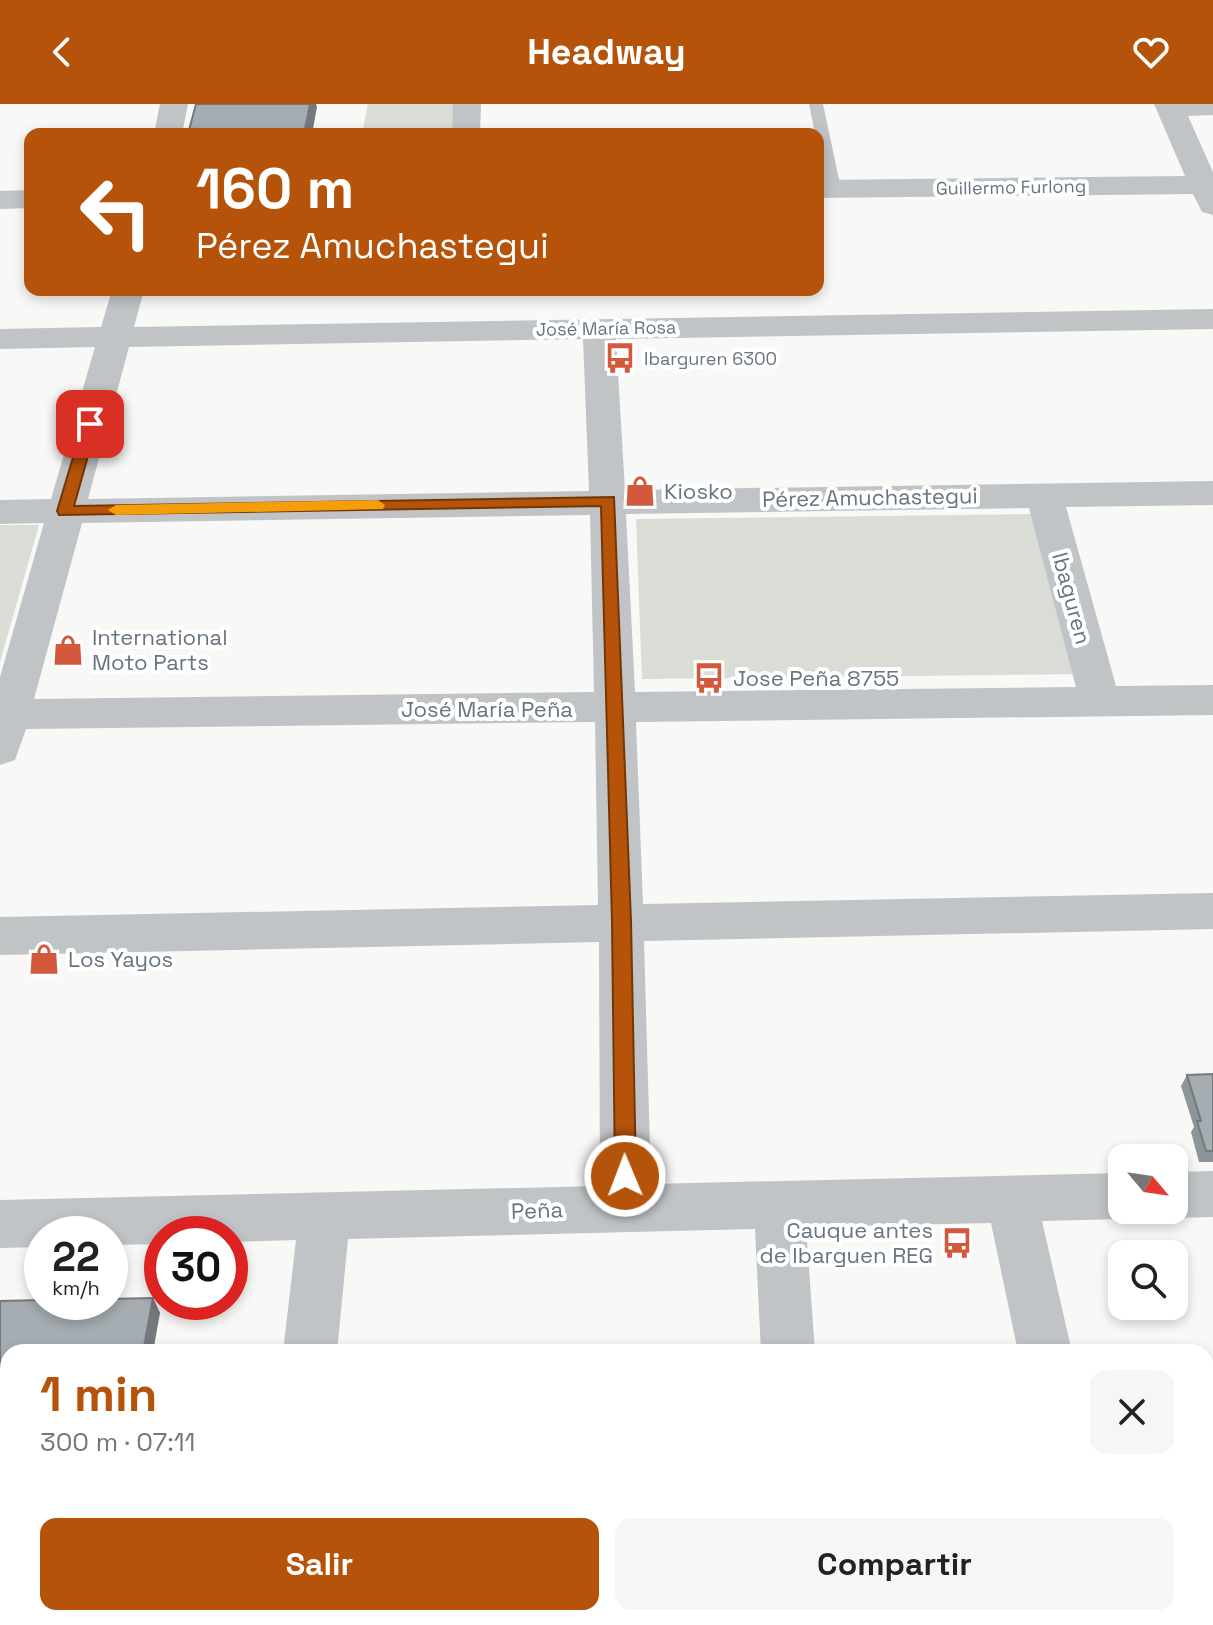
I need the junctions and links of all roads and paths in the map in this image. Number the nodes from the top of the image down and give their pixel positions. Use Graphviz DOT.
graph roads {
  1 [pos="174,104"];
  2 [pos="467,104"];
  3 [pos="816,104"];
  4 [pos="1169,106"];
  5 [pos="1213,107"];
  6 [pos="169,128"];
  7 [pos="466,128"];
  8 [pos="819,128"];
  9 [pos="826,189"];
  10 [pos="1208,196"];
  11 [pos="24,199"];
  12 [pos="0,200"];
  13 [pos="126,296"];
  14 [pos="1213,319"];
  15 [pos="599,328"];
  16 [pos="116,337"];
  17 [pos="0,339"];
  18 [pos="1213,493"];
  19 [pos="1044,495"];
  20 [pos="608,501"];
  21 [pos="65,511"];
  22 [pos="0,512"];
  23 [pos="1213,700"];
  24 [pos="1100,702"];
  25 [pos="613,708"];
  26 [pos="3,725"];
  27 [pos="1213,911"];
  28 [pos="622,921"];
  29 [pos="0,936"];
  30 [pos="1213,1194"];
  31 [pos="1188,1195"];
  32 [pos="1108,1196"];
  33 [pos="1011,1199"];
  34 [pos="779,1206"];
  35 [pos="626,1208"];
  36 [pos="324,1216"];
  37 [pos="0,1224"];
  38 [pos="311,1344"];
  39 [pos="788,1344"];
  40 [pos="1043,1344"];
  1 -- 6 [label="street"];
  2 -- 7 [label="street"];
  3 -- 8 [label="lane"];
  4 -- 5 [label="street"];
  4 -- 10 [label="street"];
  9 -- 10 [label="street, Guillermo Furlong"];
  11 -- 12 [label="street"];
  13 -- 16 [label="street"];
  14 -- 15 [label="street, José María Rosa"];
  15 -- 16 [label="street, José María Rosa"];
  15 -- 20 [label="street"];
  16 -- 17 [label="street, José María Rosa"];
  16 -- 21 [label="street"];
  18 -- 19 [label="street, Pérez Amuchastegui"];
  19 -- 20 [label="street, Pérez Amuchastegui"];
  19 -- 24 [label="street, Ibaguren"];
  20 -- 21 [label="street, Pérez Amuchastegui"];
  20 -- 25 [label="street"];
  21 -- 22 [label="street, Pérez Amuchastegui"];
  21 -- 26 [label="street"];
  23 -- 24 [label="street, José María Peña"];
  24 -- 25 [label="street, José María Peña"];
  25 -- 26 [label="street, José María Peña"];
  25 -- 28 [label="street"];
  27 -- 28 [label="street"];
  28 -- 29 [label="street"];
  28 -- 35 [label="street"];
  30 -- 31 [label="street"];
  32 -- 33 [label="street, Peña"];
  33 -- 34 [label="street, Peña"];
  33 -- 40 [label="street"];
  34 -- 35 [label="street, Peña"];
  34 -- 39 [label="street"];
  35 -- 36 [label="street, Peña"];
  36 -- 37 [label="street, Peña"];
  36 -- 38 [label="street"];
}
